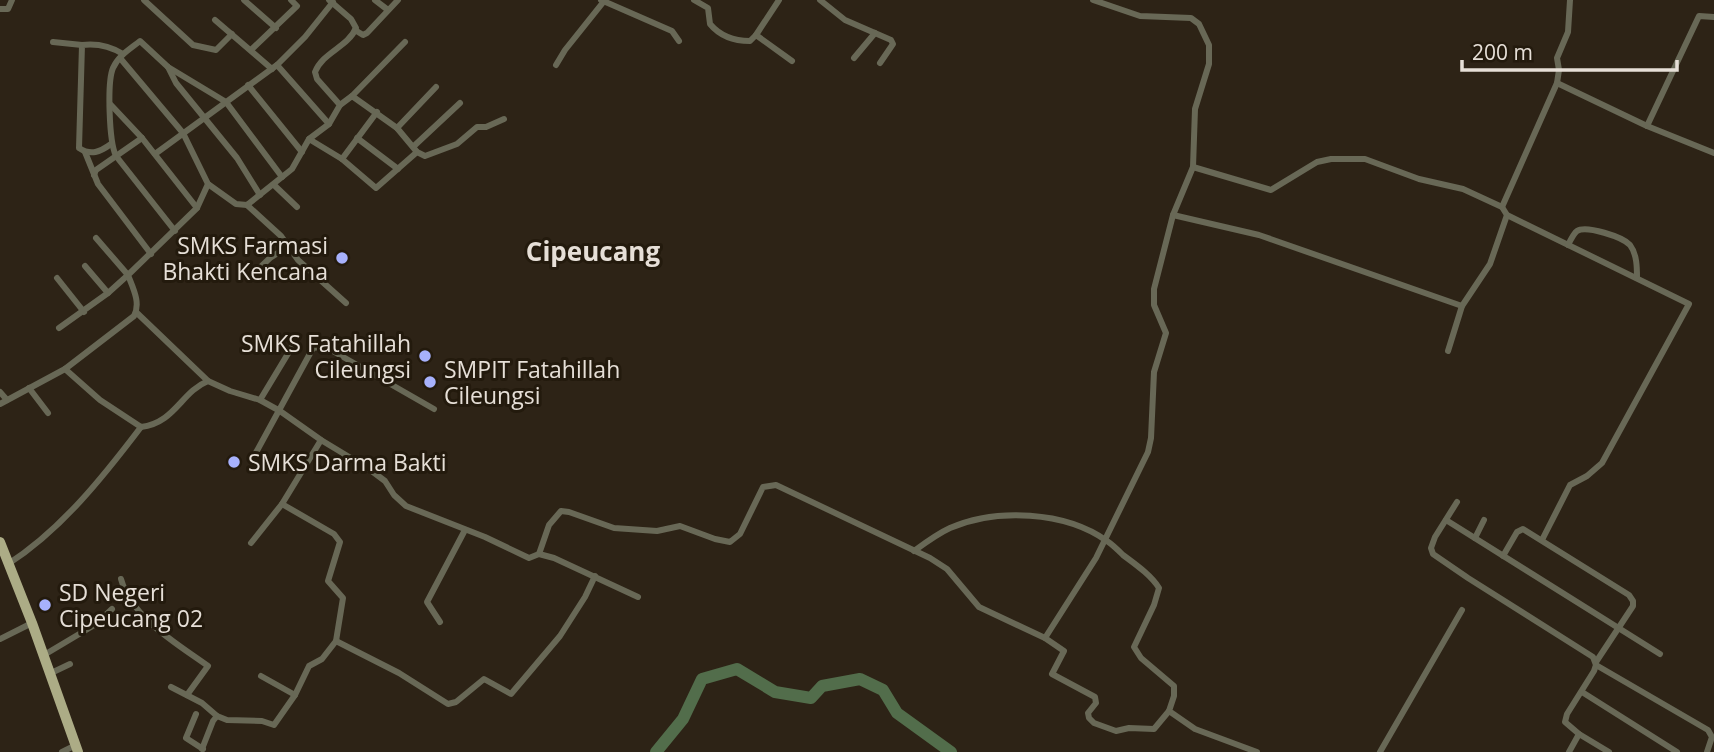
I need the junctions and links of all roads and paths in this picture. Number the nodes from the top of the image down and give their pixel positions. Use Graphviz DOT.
graph roads {
  1 [pos="12,0"];
  2 [pos="144,0"];
  3 [pos="244,0"];
  4 [pos="291,0"];
  5 [pos="375,0"];
  6 [pos="398,0"];
  7 [pos="694,0"];
  8 [pos="779,0"];
  9 [pos="820,0"];
  10 [pos="1093,0"];
  11 [pos="1570,0"];
  12 [pos="331,1"];
  13 [pos="603,1"];
  14 [pos="0,9"];
  15 [pos="388,10"];
  16 [pos="1714,17"];
  17 [pos="215,20"];
  18 [pos="276,28"];
  19 [pos="355,30"];
  20 [pos="875,33"];
  21 [pos="232,34"];
  22 [pos="756,36"];
  23 [pos="679,41"];
  24 [pos="53,42"];
  25 [pos="405,42"];
  26 [pos="82,44"];
  27 [pos="251,50"];
  28 [pos="122,56"];
  29 [pos="854,58"];
  30 [pos="792,61"];
  31 [pos="880,63"];
  32 [pos="556,65"];
  33 [pos="167,67"];
  34 [pos="275,67"];
  35 [pos="1557,83"];
  36 [pos="247,85"];
  37 [pos="436,87"];
  38 [pos="352,96"];
  39 [pos="226,102"];
  40 [pos="460,103"];
  41 [pos="111,105"];
  42 [pos="340,106"];
  43 [pos="377,112"];
  44 [pos="205,118"];
  45 [pos="504,119"];
  46 [pos="329,124"];
  47 [pos="1647,126"];
  48 [pos="397,128"];
  49 [pos="183,133"];
  50 [pos="142,138"];
  51 [pos="357,138"];
  52 [pos="309,139"];
  53 [pos="111,144"];
  54 [pos="415,149"];
  55 [pos="85,152"];
  56 [pos="302,152"];
  57 [pos="1714,153"];
  58 [pos="155,154"];
  59 [pos="116,156"];
  60 [pos="342,159"];
  61 [pos="1193,167"];
  62 [pos="398,169"];
  63 [pos="94,175"];
  64 [pos="282,177"];
  65 [pos="208,184"];
  66 [pos="274,185"];
  67 [pos="260,195"];
  68 [pos="247,205"];
  69 [pos="297,207"];
  70 [pos="1502,207"];
  71 [pos="197,208"];
  72 [pos="1173,215"];
  73 [pos="1507,215"];
  74 [pos="175,231"];
  75 [pos="96,237"];
  76 [pos="1568,244"];
  77 [pos="287,247"];
  78 [pos="151,254"];
  79 [pos="85,266"];
  80 [pos="128,275"];
  81 [pos="251,276"];
  82 [pos="57,278"];
  83 [pos="1637,278"];
  84 [pos="108,293"];
  85 [pos="346,303"];
  86 [pos="1462,306"];
  87 [pos="84,312"];
  88 [pos="137,313"];
  89 [pos="59,328"];
  90 [pos="292,347"];
  91 [pos="1448,351"];
  92 [pos="65,369"];
  93 [pos="208,381"];
  94 [pos="29,388"];
  95 [pos="0,392"];
  96 [pos="8,400"];
  97 [pos="260,400"];
  98 [pos="0,404"];
  99 [pos="434,409"];
  100 [pos="281,411"];
  101 [pos="48,413"];
  102 [pos="141,427"];
  103 [pos="321,440"];
  104 [pos="253,458"];
  105 [pos="1457,502"];
  106 [pos="282,503"];
  107 [pos="1446,520"];
  108 [pos="1483,520"];
  109 [pos="465,530"];
  110 [pos="1475,538"];
  111 [pos="1106,540"];
  112 [pos="1542,540"];
  113 [pos="0,542"];
  114 [pos="251,543"];
  115 [pos="914,551"];
  116 [pos="539,554"];
  117 [pos="1503,556"];
  118 [pos="8,564"];
  119 [pos="595,576"];
  120 [pos="121,579"];
  121 [pos="638,597"];
  122 [pos="112,609"];
  123 [pos="1462,610"];
  124 [pos="440,622"];
  125 [pos="32,623"];
  126 [pos="1618,629"];
  127 [pos="1045,638"];
  128 [pos="0,639"];
  129 [pos="336,641"];
  130 [pos="1660,654"];
  131 [pos="44,655"];
  132 [pos="70,664"];
  133 [pos="1596,664"];
  134 [pos="49,674"];
  135 [pos="261,676"];
  136 [pos="171,687"];
  137 [pos="1582,692"];
  138 [pos="187,695"];
  139 [pos="295,695"];
  140 [pos="1169,711"];
  141 [pos="196,714"];
  142 [pos="217,716"];
  143 [pos="1579,734"];
  144 [pos="77,748"];
  145 [pos="202,750"];
  146 [pos="62,752"];
  147 [pos="1257,752"];
  148 [pos="1380,752"];
  149 [pos="1569,752"];
  150 [pos="1609,752"];
  151 [pos="1677,752"];
  152 [pos="1706,752"];
  1 -- 14 [label="street"];
  2 -- 21 [label="street"];
  3 -- 18 [label="street"];
  4 -- 18 [label="street"];
  5 -- 15 [label="street"];
  6 -- 15 [label="street"];
  7 -- 22 [label="street"];
  8 -- 22 [label="street"];
  9 -- 20 [label="street"];
  10 -- 61 [label="street"];
  11 -- 35 [label="street"];
  12 -- 19 [label="street"];
  12 -- 34 [label="street"];
  13 -- 23 [label="street"];
  13 -- 32 [label="street"];
  15 -- 19 [label="street"];
  16 -- 47 [label="street"];
  17 -- 21 [label="street"];
  18 -- 27 [label="street"];
  19 -- 42 [label="street"];
  20 -- 29 [label="street"];
  20 -- 31 [label="street"];
  21 -- 27 [label="street"];
  22 -- 30 [label="street"];
  24 -- 26 [label="street"];
  25 -- 38 [label="street"];
  26 -- 28 [label="street"];
  26 -- 55 [label="street"];
  27 -- 34 [label="street"];
  28 -- 33 [label="street"];
  28 -- 41 [label="street"];
  28 -- 49 [label="street"];
  33 -- 39 [label="street"];
  33 -- 44 [label="street"];
  34 -- 36 [label="street"];
  34 -- 46 [label="street"];
  35 -- 47 [label="street"];
  35 -- 70 [label="street"];
  36 -- 39 [label="street"];
  36 -- 56 [label="street"];
  37 -- 48 [label="street"];
  38 -- 42 [label="street"];
  38 -- 43 [label="street"];
  39 -- 44 [label="street"];
  39 -- 64 [label="street"];
  40 -- 54 [label="street"];
  41 -- 50 [label="street"];
  41 -- 53 [label="street"];
  42 -- 46 [label="street"];
  43 -- 48 [label="street"];
  43 -- 51 [label="street"];
  44 -- 49 [label="street"];
  44 -- 67 [label="street"];
  45 -- 54 [label="street"];
  46 -- 52 [label="street"];
  47 -- 57 [label="street"];
  48 -- 54 [label="street"];
  49 -- 58 [label="street"];
  49 -- 65 [label="street"];
  50 -- 58 [label="street"];
  50 -- 59 [label="street"];
  51 -- 60 [label="street"];
  51 -- 62 [label="street"];
  52 -- 56 [label="street"];
  52 -- 60 [label="street"];
  53 -- 55 [label="street"];
  53 -- 59 [label="street"];
  54 -- 62 [label="street"];
  55 -- 63 [label="street"];
  56 -- 64 [label="street"];
  58 -- 71 [label="street"];
  59 -- 63 [label="street"];
  59 -- 74 [label="street"];
  60 -- 62 [label="street"];
  61 -- 70 [label="street"];
  61 -- 72 [label="street"];
  63 -- 78 [label="street"];
  64 -- 66 [label="street"];
  65 -- 68 [label="street"];
  65 -- 71 [label="street"];
  66 -- 67 [label="street"];
  66 -- 69 [label="street"];
  67 -- 68 [label="street"];
  68 -- 77 [label="street"];
  70 -- 73 [label="street"];
  71 -- 74 [label="street"];
  72 -- 86 [label="street"];
  72 -- 111 [label="street"];
  73 -- 76 [label="street"];
  73 -- 86 [label="street"];
  74 -- 78 [label="street"];
  75 -- 80 [label="street"];
  76 -- 83 [label="street"];
  76 -- 83 [label="street"];
  77 -- 81 [label="street"];
  77 -- 85 [label="street"];
  78 -- 80 [label="street"];
  79 -- 84 [label="street"];
  80 -- 84 [label="street"];
  80 -- 88 [label="street"];
  82 -- 87 [label="street"];
  83 -- 112 [label="street"];
  84 -- 87 [label="street"];
  86 -- 91 [label="street"];
  87 -- 89 [label="street"];
  88 -- 92 [label="street"];
  88 -- 93 [label="street"];
  90 -- 97 [label="street"];
  92 -- 94 [label="street"];
  92 -- 102 [label="street"];
  93 -- 97 [label="street"];
  93 -- 102 [label="street"];
  94 -- 96 [label="street"];
  94 -- 101 [label="street"];
  95 -- 96 [label="street"];
  96 -- 98 [label="street"];
  97 -- 100 [label="street"];
  99 -- 100 [label="street"];
  100 -- 103 [label="street"];
  100 -- 104 [label="street"];
  102 -- 118 [label="street"];
  103 -- 106 [label="street"];
  103 -- 109 [label="street"];
  105 -- 107 [label="street"];
  106 -- 114 [label="street"];
  106 -- 129 [label="street"];
  107 -- 110 [label="street"];
  107 -- 133 [label="street"];
  108 -- 110 [label="street"];
  109 -- 116 [label="street"];
  109 -- 124 [label="street"];
  110 -- 117 [label="street"];
  111 -- 115 [label="street"];
  111 -- 127 [label="street"];
  111 -- 140 [label="street"];
  112 -- 117 [label="street"];
  112 -- 126 [label="street"];
  113 -- 118 [label="main road"];
  115 -- 116 [label="street"];
  115 -- 127 [label="street"];
  116 -- 119 [label="street"];
  117 -- 126 [label="street"];
  118 -- 125 [label="main road"];
  119 -- 121 [label="street"];
  119 -- 129 [label="street"];
  120 -- 138 [label="street"];
  122 -- 131 [label="street"];
  123 -- 148 [label="street"];
  125 -- 128 [label="street"];
  125 -- 131 [label="main road"];
  126 -- 130 [label="street"];
  126 -- 133 [label="street"];
  127 -- 140 [label="street"];
  129 -- 139 [label="street"];
  131 -- 134 [label="main road"];
  132 -- 134 [label="street"];
  133 -- 137 [label="street"];
  133 -- 152 [label="street"];
  134 -- 144 [label="main road"];
  135 -- 139 [label="street"];
  136 -- 138 [label="street"];
  137 -- 143 [label="street"];
  137 -- 151 [label="street"];
  138 -- 142 [label="street"];
  139 -- 142 [label="street"];
  140 -- 147 [label="street"];
  141 -- 145 [label="street"];
  142 -- 145 [label="street"];
  143 -- 149 [label="street"];
  143 -- 150 [label="street"];
  144 -- 146 [label="street"];
}
